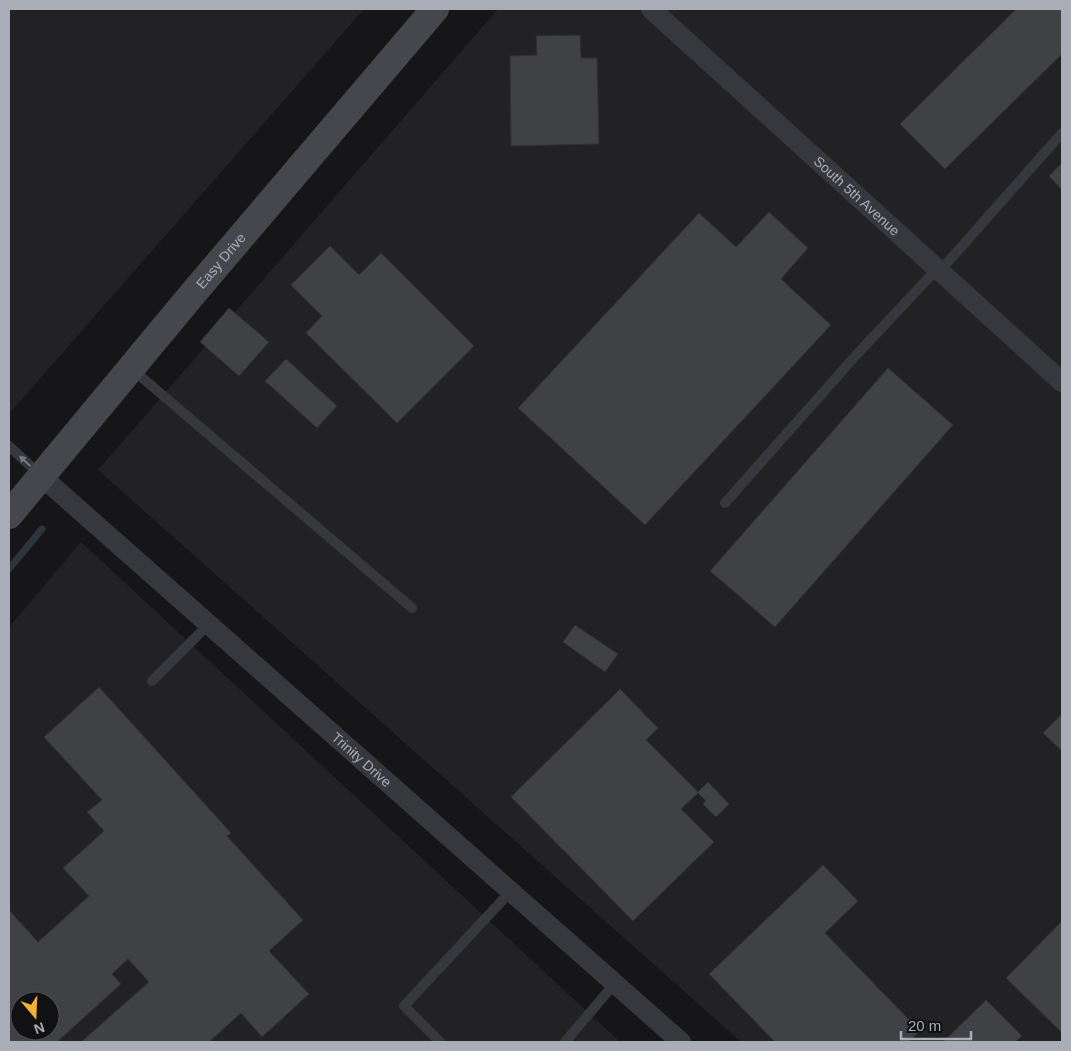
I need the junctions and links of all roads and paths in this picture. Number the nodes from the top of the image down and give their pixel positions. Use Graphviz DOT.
graph roads {
  1 [pos="435,9"];
  2 [pos="651,9"];
  3 [pos="1062,133"];
  4 [pos="938,270"];
  5 [pos="131,368"];
  6 [pos="1062,382"];
  7 [pos="9,446"];
  8 [pos="41,476"];
  9 [pos="725,503"];
  10 [pos="9,515"];
  11 [pos="412,608"];
  12 [pos="209,624"];
  13 [pos="152,681"];
  14 [pos="510,891"];
  15 [pos="615,983"];
  16 [pos="440,1042"];
  17 [pos="565,1042"];
  18 [pos="681,1042"];
  1 -- 5 [label="street, Easy Drive"];
  2 -- 4 [label="street, South 5th Avenue"];
  3 -- 4 [label="lane"];
  4 -- 6 [label="street, South 5th Avenue"];
  4 -- 9 [label="lane"];
  5 -- 8 [label="street, Easy Drive"];
  5 -- 11 [label="lane"];
  8 -- 7 [label="lane, one-way"];
  8 -- 10 [label="street, Easy Drive"];
  8 -- 12 [label="street, Trinity Drive"];
  12 -- 13 [label="lane"];
  12 -- 14 [label="street, Trinity Drive"];
  14 -- 15 [label="street, Trinity Drive"];
  14 -- 16 [label="lane"];
  15 -- 17 [label="lane"];
  15 -- 18 [label="street, Trinity Drive"];
}
